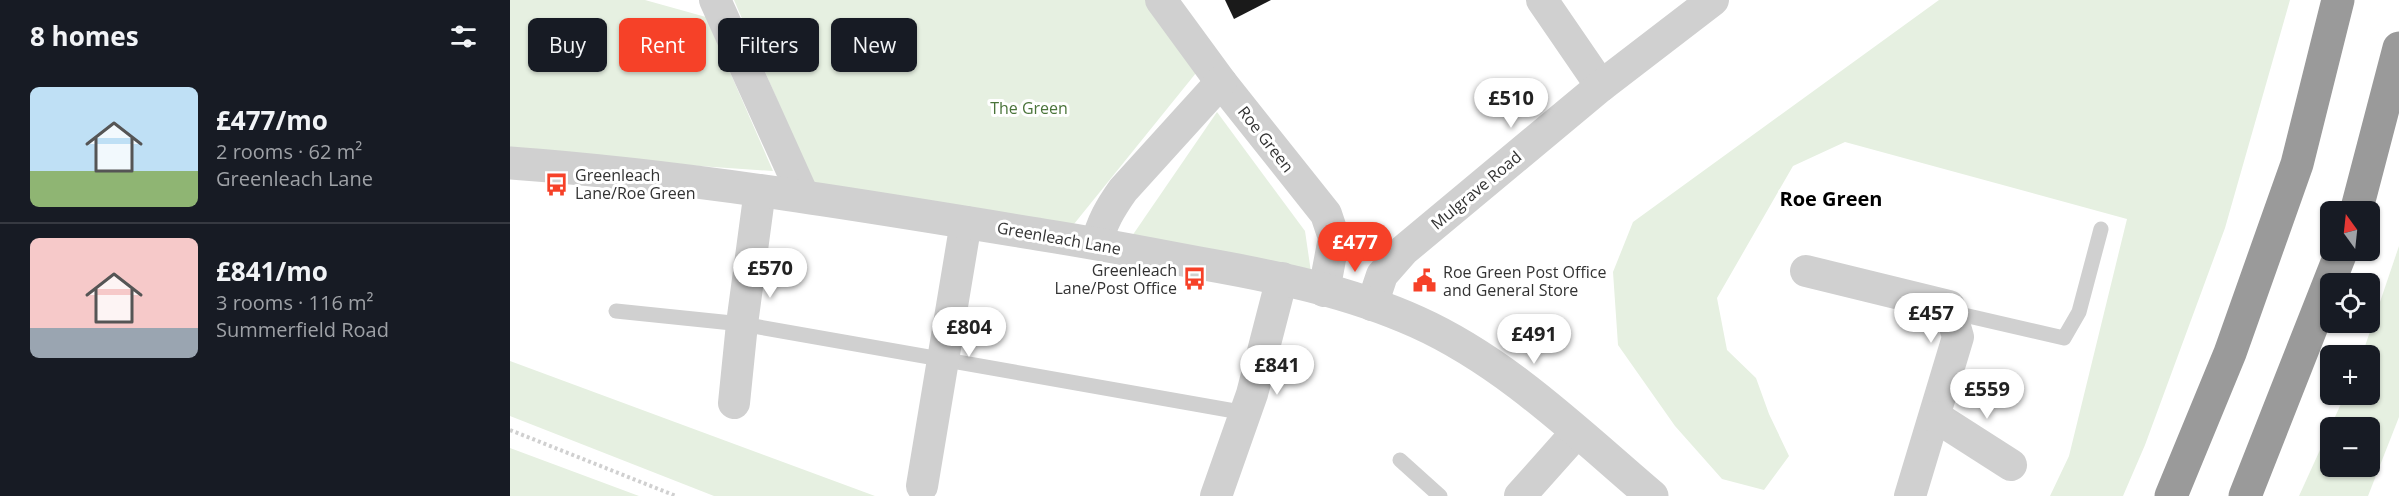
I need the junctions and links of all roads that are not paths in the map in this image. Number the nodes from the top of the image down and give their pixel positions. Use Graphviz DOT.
graph roads {
  1 [pos="1161,0"];
  2 [pos="1542,0"];
  3 [pos="1713,0"];
  4 [pos="2338,0"];
  5 [pos="709,3"];
  6 [pos="2399,48"];
  7 [pos="1221,82"];
  8 [pos="1601,86"];
  9 [pos="510,163"];
  10 [pos="760,190"];
  11 [pos="803,195"];
  12 [pos="2359,201"];
  13 [pos="966,222"];
  14 [pos="2101,229"];
  15 [pos="1097,244"];
  16 [pos="2338,261"];
  17 [pos="1806,271"];
  18 [pos="1282,278"];
  19 [pos="1324,291"];
  20 [pos="1372,305"];
  21 [pos="616,311"];
  22 [pos="1951,312"];
  23 [pos="742,324"];
  24 [pos="944,359"];
  25 [pos="734,403"];
  26 [pos="1246,413"];
  27 [pos="1936,417"];
  28 [pos="1577,432"];
  29 [pos="1400,460"];
  30 [pos="2010,465"];
  31 [pos="922,486"];
  32 [pos="1216,496"];
  33 [pos="1440,496"];
  34 [pos="1520,496"];
  35 [pos="1652,496"];
  36 [pos="1910,496"];
  37 [pos="2171,496"];
  38 [pos="2245,496"];
  1 -- 7 [label="street, Roe Green"];
  2 -- 8 [label="street"];
  3 -- 8 [label="street, Mulgrave Road"];
  4 -- 37 [label="highway"];
  5 -- 11 [label="street"];
  6 -- 12 [label="highway"];
  7 -- 15 [label="street"];
  7 -- 19 [label="street, Roe Green"];
  8 -- 20 [label="street, Mulgrave Road"];
  9 -- 10 [label="street, Greenleach Lane"];
  10 -- 11 [label="street, Greenleach Lane"];
  10 -- 23 [label="street"];
  11 -- 13 [label="street, Greenleach Lane"];
  13 -- 15 [label="street, Greenleach Lane"];
  13 -- 24 [label="street"];
  14 -- 22 [label="lane"];
  15 -- 18 [label="street, Greenleach Lane"];
  16 -- 38 [label="highway"];
  17 -- 22 [label="street"];
  18 -- 19 [label="street, Greenleach Lane"];
  18 -- 26 [label="street"];
  19 -- 20 [label="street, Greenleach Lane"];
  20 -- 28 [label="street, Greenleach Lane"];
  21 -- 23 [label="lane"];
  22 -- 27 [label="street"];
  23 -- 24 [label="lane"];
  23 -- 25 [label="street"];
  24 -- 26 [label="lane"];
  24 -- 31 [label="street"];
  26 -- 32 [label="street"];
  27 -- 30 [label="street"];
  27 -- 36 [label="street"];
  28 -- 34 [label="street"];
  28 -- 35 [label="street, Greenleach Lane"];
  29 -- 33 [label="lane"];
}
